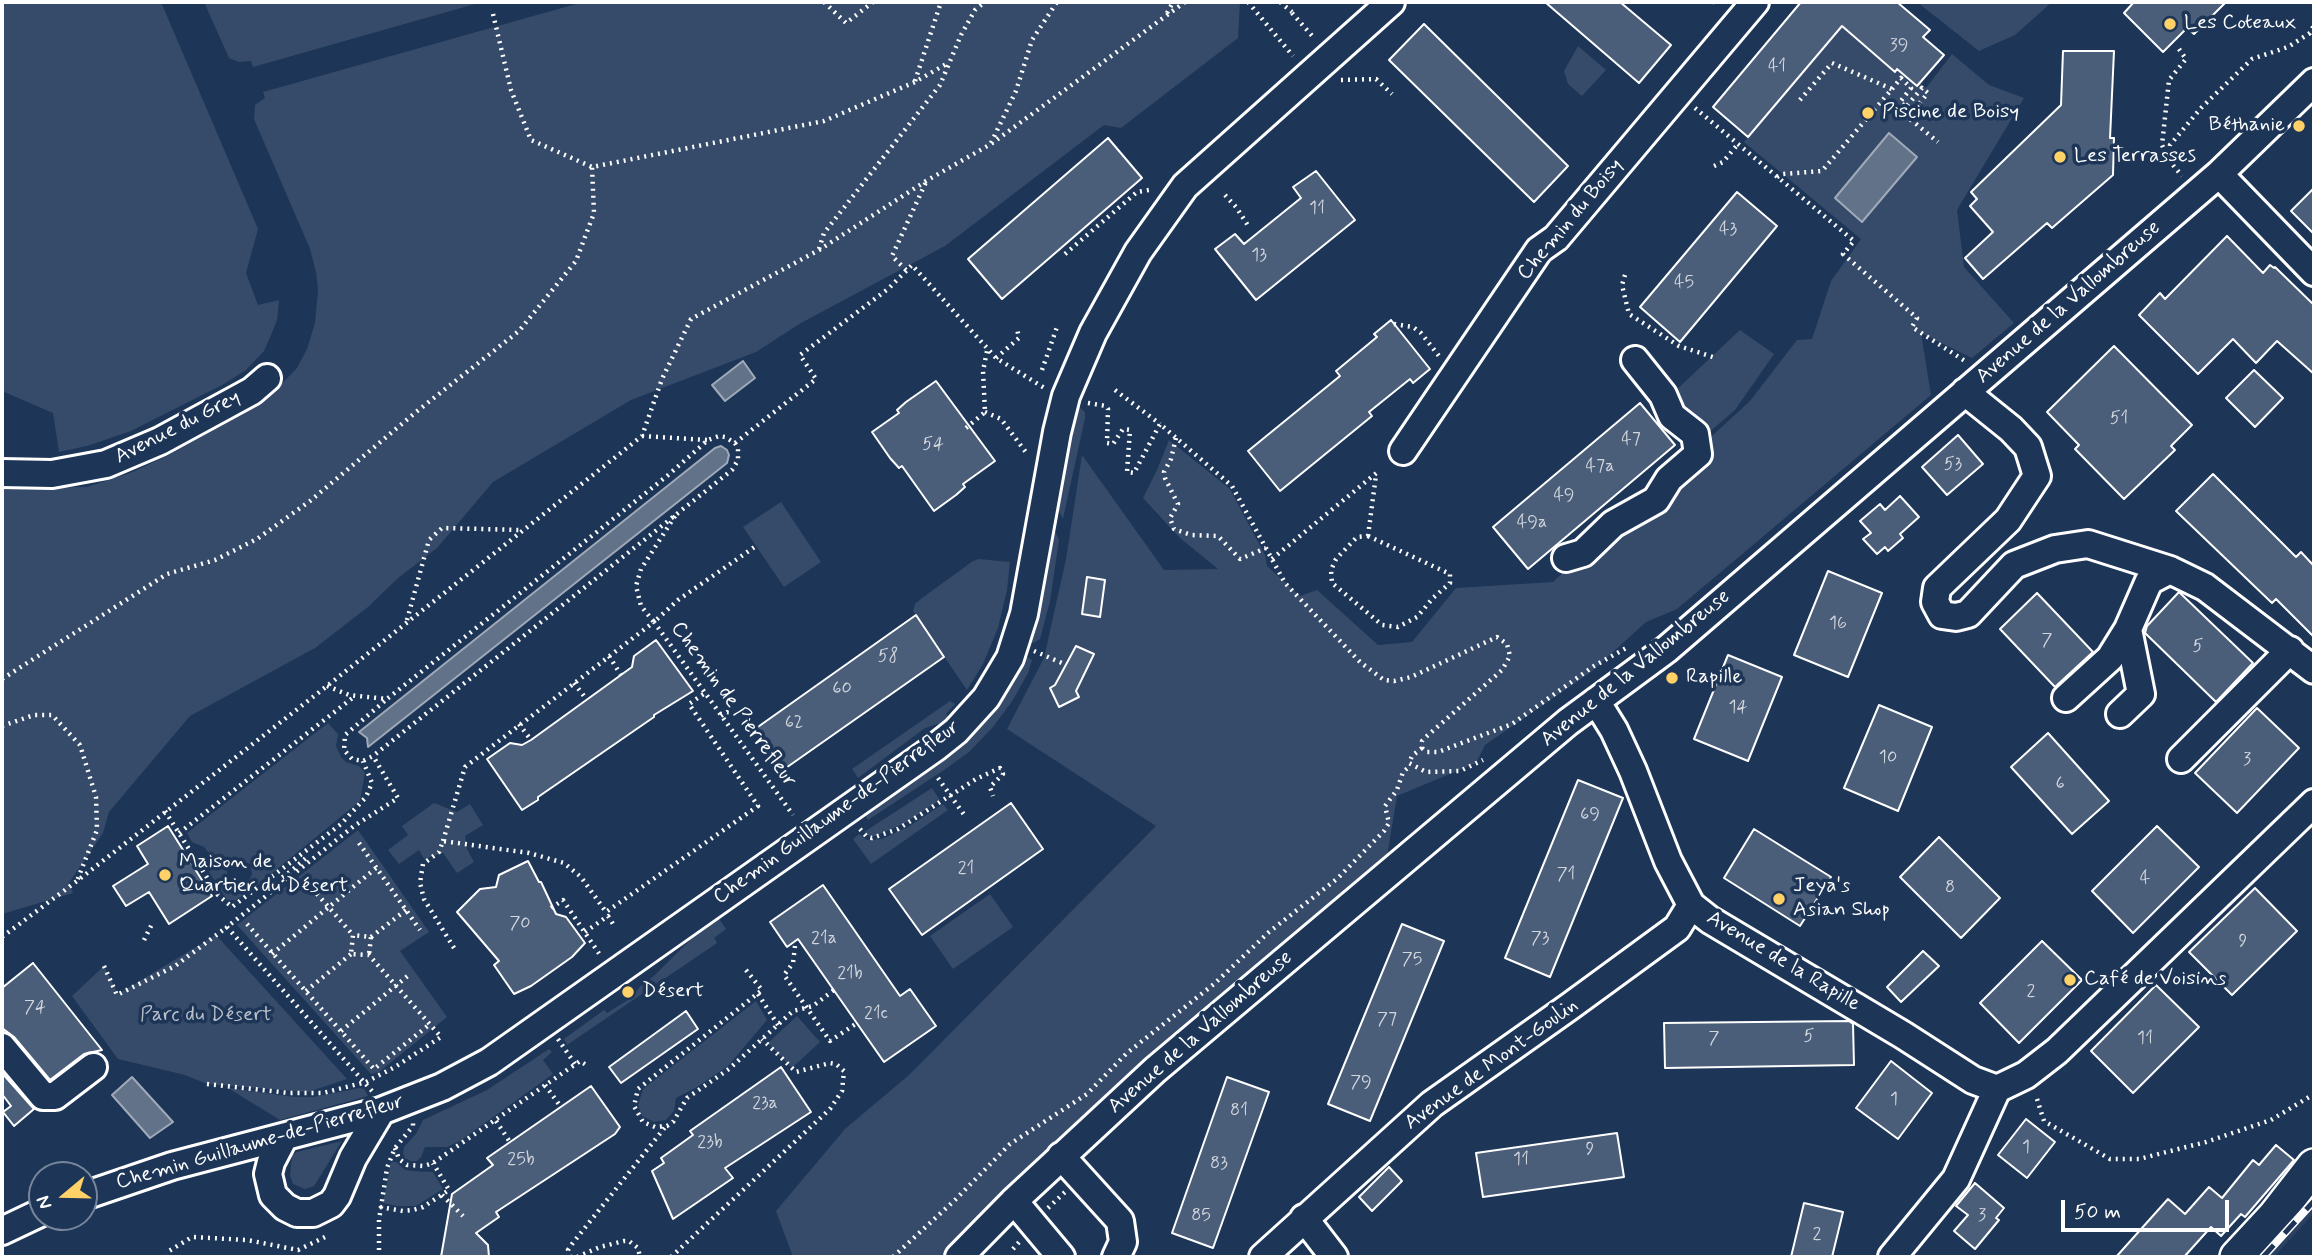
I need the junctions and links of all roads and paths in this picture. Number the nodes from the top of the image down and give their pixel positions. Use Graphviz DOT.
graph roads {
  1 [pos="824,2"];
  2 [pos="873,2"];
  3 [pos="941,2"];
  4 [pos="985,2"];
  5 [pos="1056,2"];
  6 [pos="1173,2"];
  7 [pos="1185,2"];
  8 [pos="1248,2"];
  9 [pos="1280,2"];
  10 [pos="1391,2"];
  11 [pos="1755,2"];
  12 [pos="493,14"];
  13 [pos="1165,16"];
  14 [pos="2314,25"];
  15 [pos="1314,38"];
  16 [pos="2179,49"];
  17 [pos="1293,56"];
  18 [pos="948,63"];
  19 [pos="1341,80"];
  20 [pos="915,82"];
  21 [pos="2314,82"];
  22 [pos="1892,89"];
  23 [pos="1392,94"];
  24 [pos="1799,101"];
  25 [pos="1693,106"];
  26 [pos="1938,142"];
  27 [pos="991,144"];
  28 [pos="1738,144"];
  29 [pos="2127,156"];
  30 [pos="2168,159"];
  31 [pos="592,166"];
  32 [pos="1714,166"];
  33 [pos="2219,174"];
  34 [pos="1777,177"];
  35 [pos="926,181"];
  36 [pos="2187,182"];
  37 [pos="1149,190"];
  38 [pos="1225,195"];
  39 [pos="1249,227"];
  40 [pos="819,250"];
  41 [pos="1065,254"];
  42 [pos="906,270"];
  43 [pos="2314,272"];
  44 [pos="1625,275"];
  45 [pos="1058,324"];
  46 [pos="1394,324"];
  47 [pos="1017,329"];
  48 [pos="988,351"];
  49 [pos="996,358"];
  50 [pos="1717,358"];
  51 [pos="1440,359"];
  52 [pos="1635,360"];
  53 [pos="1966,360"];
  54 [pos="1042,370"];
  55 [pos="267,378"];
  56 [pos="1043,387"];
  57 [pos="1115,390"];
  58 [pos="1965,393"];
  59 [pos="1092,404"];
  60 [pos="985,412"];
  61 [pos="1160,424"];
  62 [pos="966,428"];
  63 [pos="642,436"];
  64 [pos="1176,438"];
  65 [pos="708,440"];
  66 [pos="735,443"];
  67 [pos="1403,451"];
  68 [pos="1028,455"];
  69 [pos="2,473"];
  70 [pos="677,513"];
  71 [pos="522,530"];
  72 [pos="1368,536"];
  73 [pos="756,546"];
  74 [pos="1266,548"];
  75 [pos="1566,558"];
  76 [pos="1272,559"];
  77 [pos="2170,570"];
  78 [pos="407,621"];
  79 [pos="654,622"];
  80 [pos="2129,629"];
  81 [pos="1631,647"];
  82 [pos="2290,650"];
  83 [pos="1044,654"];
  84 [pos="609,656"];
  85 [pos="1062,663"];
  86 [pos="2314,670"];
  87 [pos="621,675"];
  88 [pos="2,679"];
  89 [pos="573,683"];
  90 [pos="327,686"];
  91 [pos="705,693"];
  92 [pos="355,696"];
  93 [pos="2066,698"];
  94 [pos="387,699"];
  95 [pos="587,700"];
  96 [pos="1596,701"];
  97 [pos="739,712"];
  98 [pos="2120,714"];
  99 [pos="721,716"];
  100 [pos="519,724"];
  101 [pos="2,726"];
  102 [pos="531,740"];
  103 [pos="1422,748"];
  104 [pos="373,756"];
  105 [pos="1486,758"];
  106 [pos="2181,759"];
  107 [pos="363,761"];
  108 [pos="1410,765"];
  109 [pos="938,778"];
  110 [pos="951,796"];
  111 [pos="993,796"];
  112 [pos="2314,803"];
  113 [pos="165,811"];
  114 [pos="793,815"];
  115 [pos="965,816"];
  116 [pos="860,829"];
  117 [pos="179,833"];
  118 [pos="443,841"];
  119 [pos="359,843"];
  120 [pos="309,862"];
  121 [pos="293,865"];
  122 [pos="376,868"];
  123 [pos="303,878"];
  124 [pos="77,881"];
  125 [pos="283,883"];
  126 [pos="1691,905"];
  127 [pos="329,908"];
  128 [pos="551,908"];
  129 [pos="406,910"];
  130 [pos="153,922"];
  131 [pos="247,924"];
  132 [pos="613,924"];
  133 [pos="227,927"];
  134 [pos="420,930"];
  135 [pos="585,932"];
  136 [pos="353,935"];
  137 [pos="2,937"];
  138 [pos="371,937"];
  139 [pos="144,940"];
  140 [pos="795,946"];
  141 [pos="454,948"];
  142 [pos="272,954"];
  143 [pos="351,954"];
  144 [pos="369,955"];
  145 [pos="605,961"];
  146 [pos="104,966"];
  147 [pos="746,970"];
  148 [pos="410,974"];
  149 [pos="396,986"];
  150 [pos="834,990"];
  151 [pos="306,991"];
  152 [pos="758,994"];
  153 [pos="807,1007"];
  154 [pos="857,1023"];
  155 [pos="430,1024"];
  156 [pos="778,1026"];
  157 [pos="341,1031"];
  158 [pos="762,1039"];
  159 [pos="2,1047"];
  160 [pos="564,1048"];
  161 [pos="575,1064"];
  162 [pos="588,1066"];
  163 [pos="93,1067"];
  164 [pos="207,1084"];
  165 [pos="368,1085"];
  166 [pos="545,1085"];
  167 [pos="1997,1089"];
  168 [pos="2314,1095"];
  169 [pos="2037,1099"];
  170 [pos="561,1107"];
  171 [pos="381,1111"];
  172 [pos="413,1115"];
  173 [pos="496,1121"];
  174 [pos="667,1126"];
  175 [pos="284,1137"];
  176 [pos="510,1142"];
  177 [pos="395,1148"];
  178 [pos="1061,1156"];
  179 [pos="433,1163"];
  180 [pos="2314,1166"];
  181 [pos="98,1191"];
  182 [pos="442,1195"];
  183 [pos="1014,1201"];
  184 [pos="331,1203"];
  185 [pos="380,1207"];
  186 [pos="463,1216"];
  187 [pos="1304,1218"];
  188 [pos="28,1219"];
  189 [pos="2,1231"];
  190 [pos="1126,1252"];
  191 [pos="168,1257"];
  192 [pos="379,1257"];
  193 [pos="570,1257"];
  194 [pos="577,1257"];
  195 [pos="640,1257"];
  196 [pos="671,1257"];
  197 [pos="893,1257"];
  198 [pos="959,1257"];
  199 [pos="1062,1257"];
  200 [pos="1263,1257"];
  201 [pos="1334,1257"];
  202 [pos="1892,1257"];
  203 [pos="2237,1257"];
  1 -- 2 [label="path"];
  3 -- 20 [label="path"];
  4 -- 18 [label="path"];
  5 -- 27 [label="path"];
  6 -- 13 [label="path"];
  7 -- 13 [label="path"];
  8 -- 17 [label="path"];
  9 -- 15 [label="path"];
  10 -- 171 [label="street, Chemin Guillaume-de-Pierrefleur"];
  11 -- 67 [label="street, Chemin du Boisy"];
  12 -- 31 [label="path"];
  13 -- 27 [label="path"];
  14 -- 30 [label="path"];
  16 -- 30 [label="path"];
  18 -- 20 [label="path"];
  18 -- 40 [label="path"];
  19 -- 23 [label="path"];
  20 -- 31 [label="path"];
  21 -- 33 [label="street, Avenue de la Vallombreuse"];
  22 -- 24 [label="path"];
  22 -- 26 [label="path"];
  22 -- 34 [label="path"];
  25 -- 28 [label="path"];
  27 -- 35 [label="path"];
  28 -- 32 [label="path"];
  28 -- 34 [label="path"];
  29 -- 30 [label="path"];
  30 -- 36 [label="path"];
  31 -- 88 [label="path"];
  33 -- 43 [label="street"];
  33 -- 58 [label="street, Avenue de la Vallombreuse"];
  34 -- 53 [label="path"];
  35 -- 40 [label="path"];
  35 -- 42 [label="path"];
  37 -- 41 [label="path"];
  38 -- 39 [label="path"];
  40 -- 63 [label="path"];
  42 -- 48 [label="path"];
  42 -- 66 [label="path"];
  44 -- 50 [label="path"];
  45 -- 54 [label="path"];
  46 -- 51 [label="path"];
  47 -- 49 [label="path"];
  48 -- 49 [label="path"];
  48 -- 60 [label="path"];
  49 -- 56 [label="path"];
  52 -- 75 [label="street"];
  55 -- 69 [label="street, Avenue du Grey"];
  57 -- 61 [label="path"];
  58 -- 77 [label="street"];
  58 -- 96 [label="street, Avenue de la Vallombreuse"];
  59 -- 61 [label="path"];
  60 -- 62 [label="path"];
  60 -- 68 [label="path"];
  61 -- 64 [label="path"];
  63 -- 65 [label="path"];
  63 -- 71 [label="path"];
  64 -- 74 [label="path"];
  64 -- 74 [label="path"];
  65 -- 66 [label="path"];
  65 -- 94 [label="path"];
  66 -- 70 [label="path"];
  70 -- 79 [label="path"];
  70 -- 104 [label="path"];
  71 -- 78 [label="path"];
  71 -- 78 [label="path"];
  72 -- 72 [label="path"];
  72 -- 76 [label="path"];
  73 -- 79 [label="path"];
  74 -- 76 [label="path"];
  76 -- 103 [label="path"];
  77 -- 80 [label="street"];
  77 -- 82 [label="street"];
  78 -- 90 [label="path"];
  79 -- 84 [label="path, Chemin de Pierrefleur"];
  79 -- 91 [label="path, Chemin de Pierrefleur"];
  80 -- 93 [label="street"];
  80 -- 98 [label="street"];
  81 -- 103 [label="path"];
  82 -- 86 [label="street"];
  82 -- 106 [label="street"];
  83 -- 85 [label="path"];
  84 -- 87 [label="path"];
  84 -- 89 [label="path, Chemin de Pierrefleur"];
  89 -- 95 [label="path"];
  89 -- 100 [label="path, Chemin de Pierrefleur"];
  90 -- 92 [label="path"];
  90 -- 113 [label="path"];
  91 -- 99 [label="path, Chemin de Pierrefleur"];
  91 -- 118 [label="path"];
  92 -- 94 [label="path"];
  92 -- 117 [label="path"];
  94 -- 107 [label="path"];
  96 -- 126 [label="street, Avenue de la Rapille"];
  96 -- 178 [label="street, Avenue de la Vallombreuse"];
  97 -- 99 [label="path"];
  99 -- 114 [label="path, Chemin de Pierrefleur"];
  100 -- 102 [label="path"];
  100 -- 118 [label="path, Chemin de Pierrefleur"];
  101 -- 124 [label="path"];
  103 -- 108 [label="path"];
  104 -- 107 [label="path"];
  104 -- 120 [label="path"];
  105 -- 108 [label="path"];
  107 -- 121 [label="path"];
  108 -- 197 [label="path"];
  109 -- 110 [label="path"];
  110 -- 111 [label="path"];
  110 -- 115 [label="path"];
  110 -- 116 [label="path"];
  112 -- 167 [label="street"];
  113 -- 117 [label="path"];
  113 -- 124 [label="path"];
  117 -- 121 [label="path"];
  118 -- 141 [label="path"];
  119 -- 122 [label="path"];
  120 -- 121 [label="path"];
  120 -- 125 [label="path"];
  121 -- 125 [label="path"];
  122 -- 127 [label="path"];
  122 -- 129 [label="path"];
  123 -- 127 [label="path"];
  124 -- 137 [label="path"];
  125 -- 133 [label="path"];
  126 -- 167 [label="street, Avenue de la Rapille"];
  126 -- 187 [label="street, Avenue de Mont-Goulin"];
  127 -- 136 [label="path"];
  127 -- 142 [label="path"];
  128 -- 135 [label="path"];
  129 -- 134 [label="path"];
  129 -- 138 [label="path"];
  130 -- 139 [label="path"];
  131 -- 142 [label="path"];
  132 -- 135 [label="path"];
  133 -- 146 [label="path"];
  133 -- 165 [label="path"];
  135 -- 145 [label="path"];
  136 -- 138 [label="path"];
  136 -- 143 [label="path"];
  138 -- 144 [label="path"];
  140 -- 153 [label="path"];
  142 -- 151 [label="path"];
  143 -- 144 [label="path"];
  143 -- 151 [label="path"];
  144 -- 149 [label="path"];
  147 -- 152 [label="path"];
  148 -- 149 [label="path"];
  149 -- 155 [label="path"];
  149 -- 157 [label="path"];
  150 -- 153 [label="path"];
  151 -- 157 [label="path"];
  152 -- 156 [label="path"];
  152 -- 174 [label="path"];
  153 -- 154 [label="path"];
  153 -- 156 [label="path"];
  155 -- 157 [label="path"];
  155 -- 165 [label="path"];
  156 -- 158 [label="path"];
  158 -- 174 [label="path"];
  158 -- 196 [label="path"];
  159 -- 163 [label="street"];
  160 -- 161 [label="path"];
  161 -- 162 [label="path"];
  161 -- 166 [label="path"];
  164 -- 165 [label="path"];
  166 -- 170 [label="path"];
  166 -- 173 [label="path"];
  167 -- 202 [label="street"];
  168 -- 169 [label="path"];
  171 -- 175 [label="street, Chemin Guillaume-de-Pierrefleur"];
  171 -- 184 [label="street"];
  172 -- 177 [label="path"];
  173 -- 176 [label="path"];
  173 -- 179 [label="path"];
  174 -- 193 [label="path"];
  175 -- 181 [label="street, Chemin Guillaume-de-Pierrefleur"];
  175 -- 184 [label="street"];
  177 -- 179 [label="path"];
  177 -- 185 [label="path"];
  178 -- 183 [label="street, Avenue de la Vallombreuse"];
  178 -- 190 [label="street"];
  179 -- 182 [label="path"];
  180 -- 203 [label="main road"];
  182 -- 185 [label="path"];
  182 -- 186 [label="path"];
  183 -- 198 [label="street, Avenue de la Vallombreuse"];
  183 -- 199 [label="street"];
  184 -- 191 [label="path"];
  185 -- 192 [label="path"];
  187 -- 200 [label="street, Avenue de Mont-Goulin"];
  187 -- 201 [label="street"];
  188 -- 189 [label="street"];
  194 -- 195 [label="path"];
}
